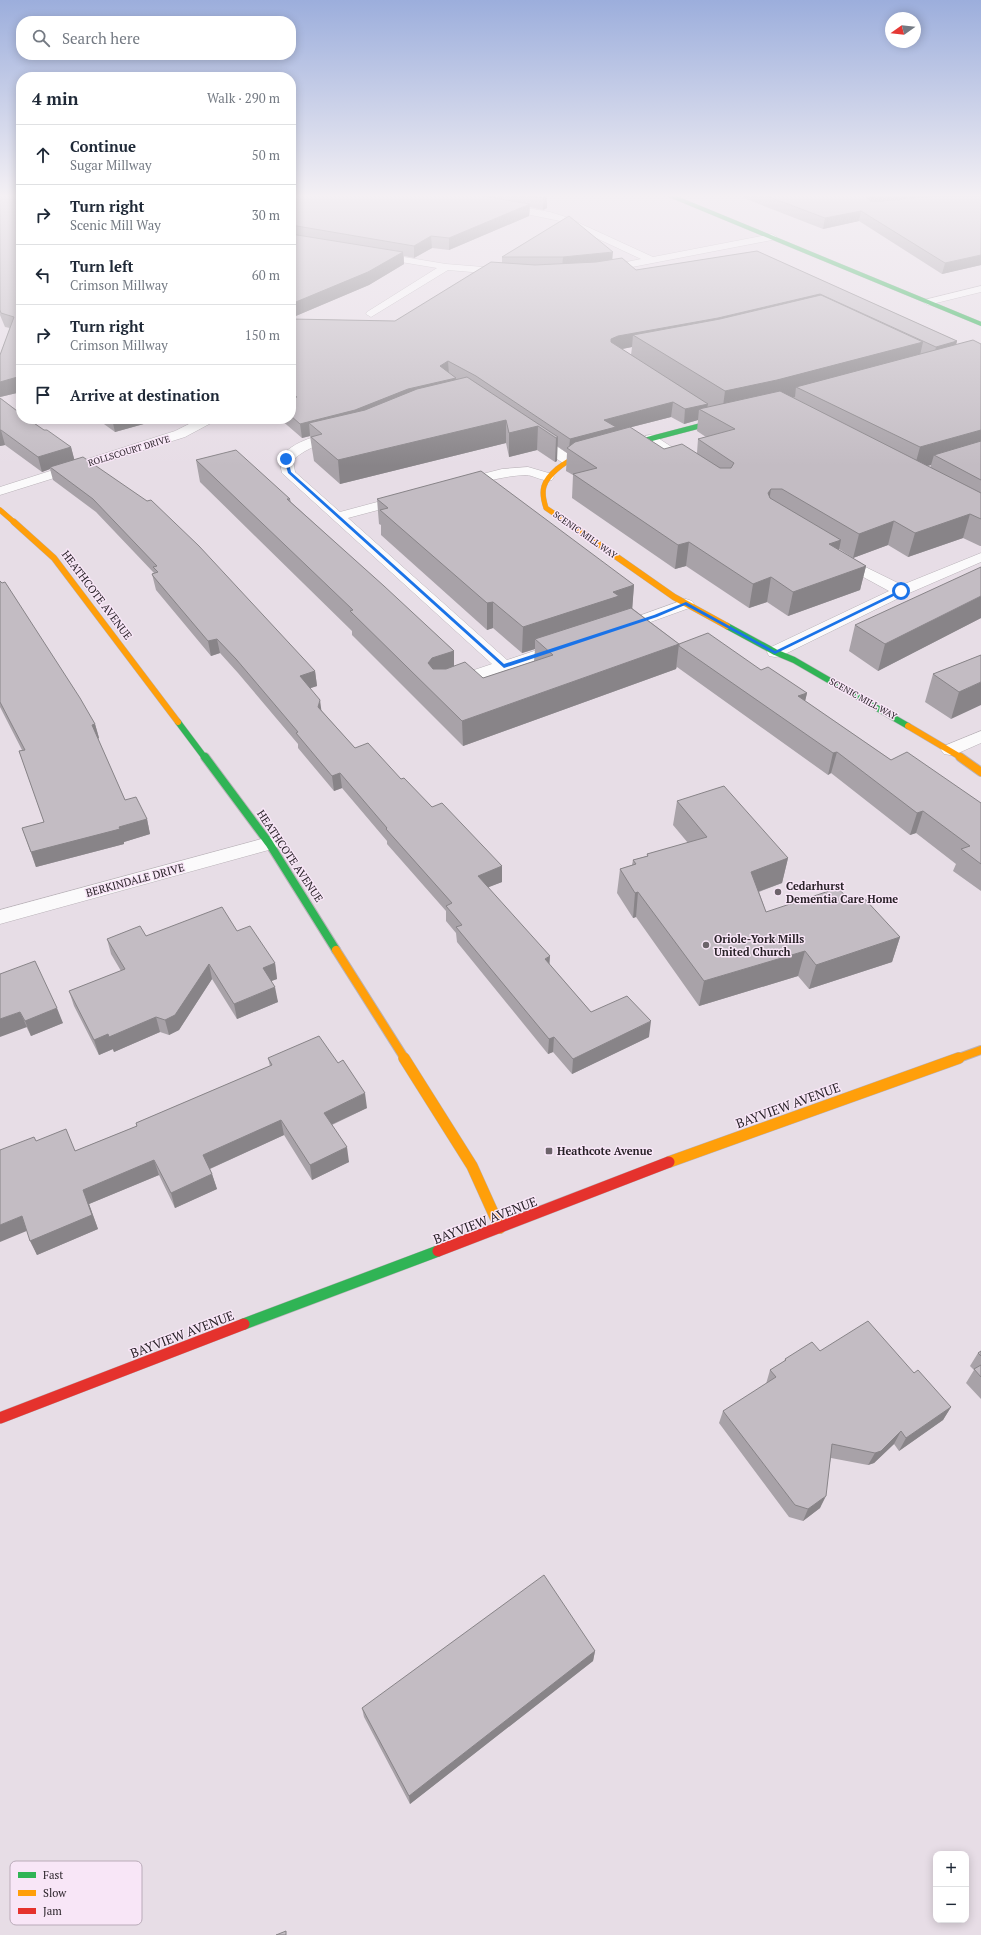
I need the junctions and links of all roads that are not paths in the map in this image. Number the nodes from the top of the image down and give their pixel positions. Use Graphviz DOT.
graph roads {
  1 [pos="418,285"];
  2 [pos="888,285"];
  3 [pos="981,289"];
  4 [pos="928,302"];
  5 [pos="371,314"];
  6 [pos="981,324"];
  7 [pos="707,413"];
  8 [pos="735,417"];
  9 [pos="720,420"];
  10 [pos="199,424"];
  11 [pos="522,429"];
  12 [pos="354,431"];
  13 [pos="650,439"];
  14 [pos="568,460"];
  15 [pos="696,470"];
  16 [pos="547,477"];
  17 [pos="449,487"];
  18 [pos="0,491"];
  19 [pos="419,495"];
  20 [pos="0,510"];
  21 [pos="337,517"];
  22 [pos="823,548"];
  23 [pos="981,557"];
  24 [pos="901,591"];
  25 [pos="686,604"];
  26 [pos="605,632"];
  27 [pos="576,642"];
  28 [pos="775,652"];
  29 [pos="504,666"];
  30 [pos="440,688"];
  31 [pos="981,736"];
  32 [pos="950,750"];
  33 [pos="981,772"];
  34 [pos="269,843"];
  35 [pos="0,917"];
  36 [pos="981,1050"];
  37 [pos="500,1228"];
  38 [pos="0,1418"];
  1 -- 5 [label="street"];
  2 -- 4 [label="street"];
  3 -- 4 [label="street"];
  4 -- 6 [label="street"];
  7 -- 9 [label="street"];
  8 -- 9 [label="street"];
  9 -- 13 [label="street"];
  10 -- 18 [label="street, ROLLSCOURT DRIVE"];
  11 -- 14 [label="street"];
  12 -- 21 [label="street"];
  13 -- 14 [label="street"];
  13 -- 15 [label="street"];
  14 -- 16 [label="street"];
  16 -- 17 [label="street"];
  16 -- 25 [label="street, SCENIC MILL WAY"];
  19 -- 21 [label="street"];
  20 -- 34 [label="street, HEATHCOTE AVENUE"];
  21 -- 29 [label="street"];
  22 -- 24 [label="street"];
  23 -- 24 [label="street"];
  24 -- 28 [label="street"];
  25 -- 26 [label="street"];
  25 -- 28 [label="street, SCENIC MILL WAY"];
  27 -- 29 [label="street"];
  28 -- 32 [label="street, SCENIC MILL WAY"];
  29 -- 30 [label="street"];
  31 -- 32 [label="street"];
  32 -- 33 [label="street, SCENIC MILL WAY"];
  34 -- 35 [label="street, BERKINDALE DRIVE"];
  34 -- 37 [label="street, HEATHCOTE AVENUE"];
  36 -- 37 [label="street, BAYVIEW AVENUE"];
  37 -- 38 [label="street, BAYVIEW AVENUE"];
}
